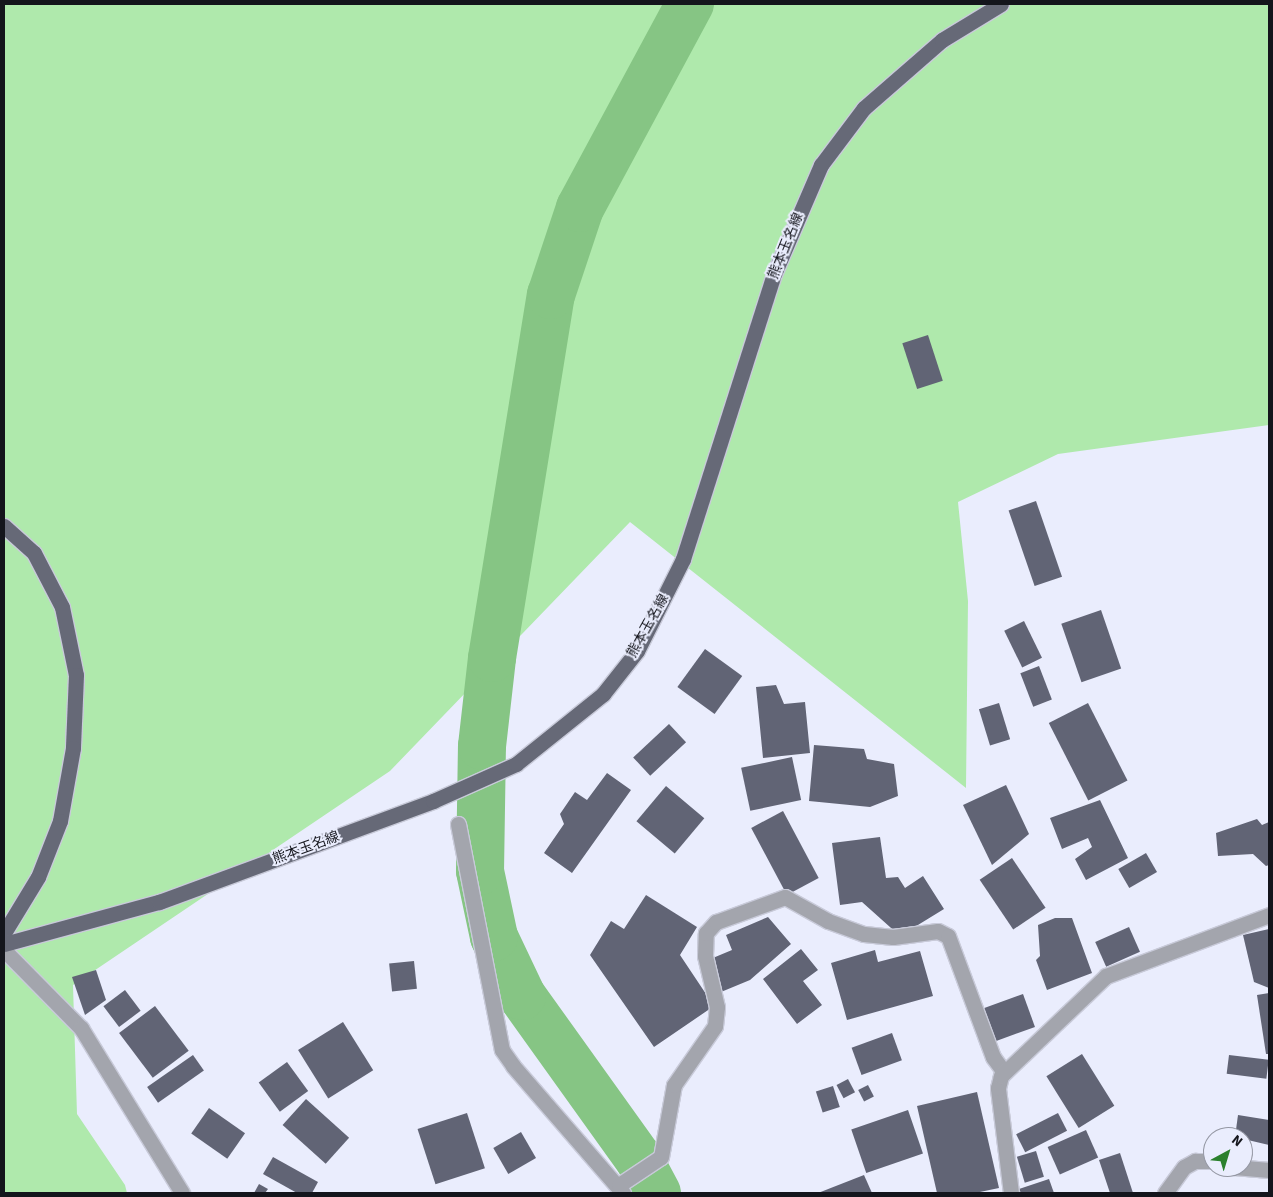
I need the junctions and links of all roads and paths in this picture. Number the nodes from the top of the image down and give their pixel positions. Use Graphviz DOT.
graph roads {
  1 [pos="1001,4"];
  2 [pos="4,526"];
  3 [pos="458,824"];
  4 [pos="1269,915"];
  5 [pos="4,933"];
  6 [pos="4,944"];
  7 [pos="4,950"];
  8 [pos="1004,1072"];
  9 [pos="1203,1161"];
  10 [pos="1253,1169"];
  11 [pos="1269,1170"];
  12 [pos="624,1186"];
  13 [pos="182,1193"];
  14 [pos="1011,1193"];
  15 [pos="1165,1193"];
  1 -- 6 [label="main road, 熊本玉名線"];
  2 -- 5 [label="main road"];
  3 -- 12 [label="street"];
  4 -- 8 [label="street"];
  7 -- 13 [label="street"];
  8 -- 12 [label="street"];
  8 -- 14 [label="street"];
  9 -- 15 [label="street"];
  10 -- 11 [label="street"];
}
